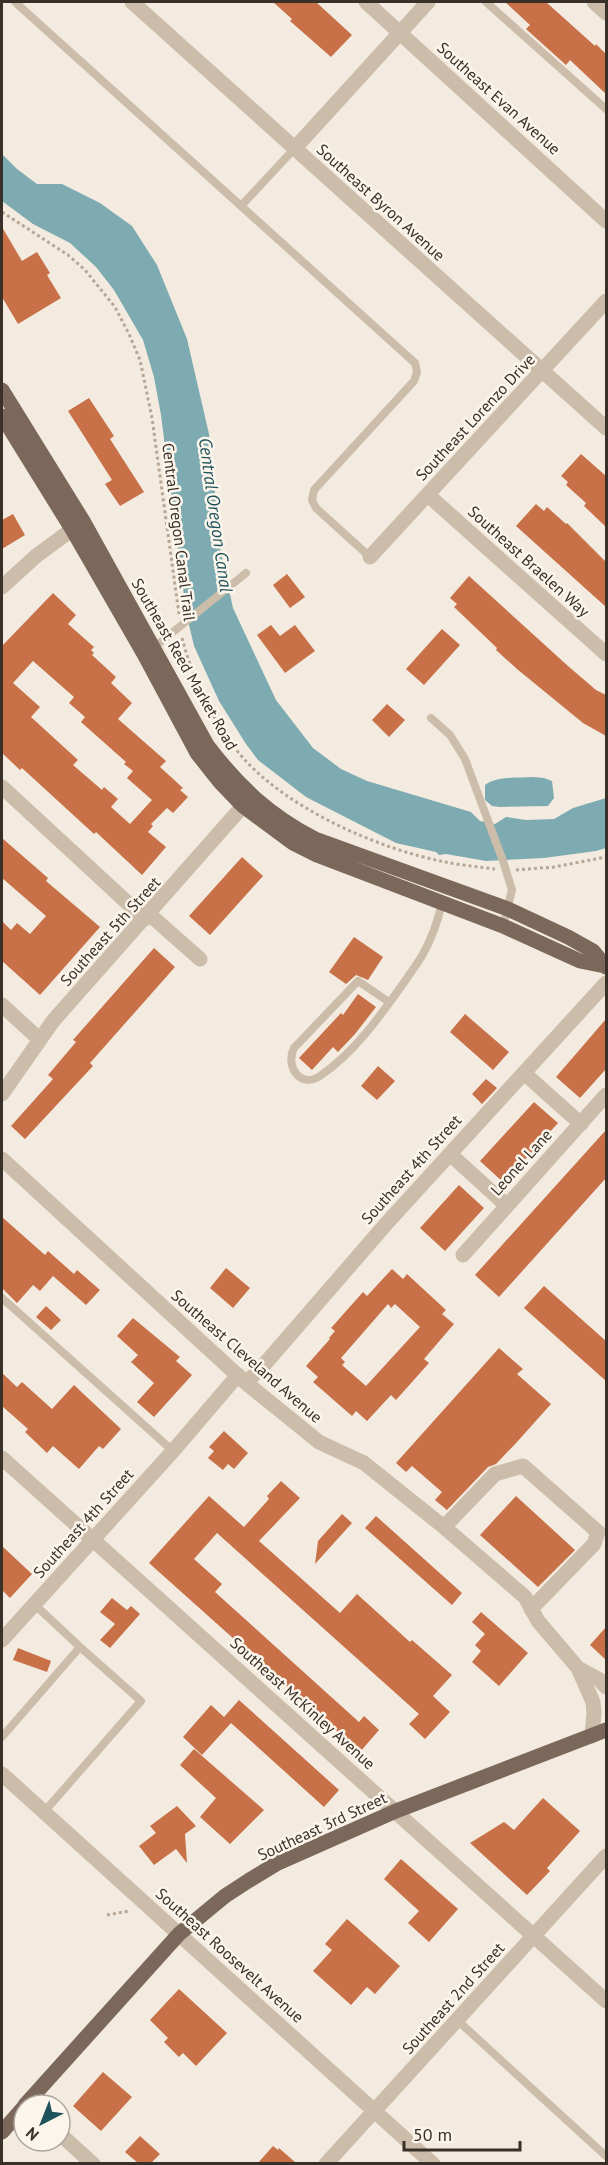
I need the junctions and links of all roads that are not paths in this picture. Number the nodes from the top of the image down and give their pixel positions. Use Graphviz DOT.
graph roads {
  1 [pos="15,2"];
  2 [pos="132,2"];
  3 [pos="366,2"];
  4 [pos="428,2"];
  5 [pos="486,2"];
  6 [pos="594,2"];
  7 [pos="606,13"];
  8 [pos="400,32"];
  9 [pos="606,109"];
  10 [pos="295,148"];
  11 [pos="241,206"];
  12 [pos="606,221"];
  13 [pos="606,301"];
  14 [pos="542,371"];
  15 [pos="2,390"];
  16 [pos="2,416"];
  17 [pos="606,428"];
  18 [pos="428,495"];
  19 [pos="77,525"];
  20 [pos="370,556"];
  21 [pos="246,573"];
  22 [pos="2,587"];
  23 [pos="149,651"];
  24 [pos="606,654"];
  25 [pos="431,718"];
  26 [pos="2,788"];
  27 [pos="247,802"];
  28 [pos="442,903"];
  29 [pos="508,909"];
  30 [pos="147,916"];
  31 [pos="503,926"];
  32 [pos="200,959"];
  33 [pos="606,966"];
  34 [pos="606,983"];
  35 [pos="389,1002"];
  36 [pos="2,1005"];
  37 [pos="39,1039"];
  38 [pos="524,1073"];
  39 [pos="2,1094"];
  40 [pos="606,1095"];
  41 [pos="581,1124"];
  42 [pos="450,1154"];
  43 [pos="2,1159"];
  44 [pos="506,1205"];
  45 [pos="463,1255"];
  46 [pos="2,1298"];
  47 [pos="242,1379"];
  48 [pos="173,1450"];
  49 [pos="2,1458"];
  50 [pos="444,1527"];
  51 [pos="606,1530"];
  52 [pos="93,1538"];
  53 [pos="594,1544"];
  54 [pos="34,1604"];
  55 [pos="531,1609"];
  56 [pos="2,1640"];
  57 [pos="80,1647"];
  58 [pos="578,1668"];
  59 [pos="606,1687"];
  60 [pos="606,1730"];
  61 [pos="592,1736"];
  62 [pos="2,1737"];
  63 [pos="2,1774"];
  64 [pos="396,1811"];
  65 [pos="44,1812"];
  66 [pos="606,1856"];
  67 [pos="179,1934"];
  68 [pos="535,1935"];
  69 [pos="606,2001"];
  70 [pos="457,2020"];
  71 [pos="37,2093"];
  72 [pos="375,2110"];
  73 [pos="12,2121"];
  74 [pos="2,2132"];
  75 [pos="72,2145"];
  76 [pos="606,2156"];
  77 [pos="93,2163"];
  78 [pos="326,2163"];
  79 [pos="433,2163"];
  1 -- 11 [label="lane"];
  2 -- 10 [label="street, Southeast Byron Avenue"];
  3 -- 8 [label="street, Southeast Evan Avenue"];
  4 -- 8 [label="street"];
  5 -- 9 [label="lane"];
  6 -- 7 [label="street"];
  8 -- 10 [label="street"];
  8 -- 12 [label="street, Southeast Evan Avenue"];
  10 -- 11 [label="lane"];
  10 -- 14 [label="street, Southeast Byron Avenue"];
  11 -- 20 [label="lane"];
  13 -- 14 [label="street, Southeast Lorenzo Drive"];
  14 -- 17 [label="street, Southeast Byron Avenue"];
  14 -- 18 [label="street, Southeast Lorenzo Drive"];
  15 -- 19 [label="main road, Southeast Reed Market Road"];
  16 -- 19 [label="main road, Southeast Reed Market Road"];
  18 -- 20 [label="street, Southeast Lorenzo Drive"];
  18 -- 24 [label="street, Southeast Braelen Way"];
  19 -- 22 [label="street"];
  19 -- 23 [label="main road, Southeast Reed Market Road"];
  21 -- 23 [label="lane"];
  23 -- 27 [label="main road, Southeast Reed Market Road"];
  25 -- 29 [label="lane"];
  26 -- 30 [label="street"];
  27 -- 28 [label="main road, Southeast Reed Market Road"];
  27 -- 29 [label="main road, Southeast Reed Market Road"];
  27 -- 30 [label="street, Southeast 5th Street"];
  28 -- 31 [label="main road, Southeast Reed Market Road"];
  28 -- 35 [label="lane"];
  29 -- 31 [label="lane"];
  29 -- 33 [label="main road, Southeast Reed Market Road"];
  30 -- 32 [label="street"];
  30 -- 37 [label="street, Southeast 5th Street"];
  31 -- 33 [label="main road, Southeast Reed Market Road"];
  34 -- 38 [label="street, Southeast 4th Street"];
  35 -- 35 [label="lane"];
  36 -- 37 [label="street"];
  37 -- 39 [label="street, Southeast 5th Street"];
  38 -- 41 [label="street"];
  38 -- 42 [label="street, Southeast 4th Street"];
  40 -- 41 [label="street, Leonel Lane"];
  41 -- 44 [label="street, Leonel Lane"];
  42 -- 44 [label="street"];
  42 -- 47 [label="street, Southeast 4th Street"];
  43 -- 47 [label="street, Southeast Cleveland Avenue"];
  44 -- 45 [label="street, Leonel Lane"];
  46 -- 48 [label="lane"];
  47 -- 48 [label="street, Southeast 4th Street"];
  47 -- 50 [label="street, Southeast Cleveland Avenue"];
  48 -- 52 [label="street, Southeast 4th Street"];
  49 -- 52 [label="street, Southeast McKinley Avenue"];
  50 -- 53 [label="street"];
  50 -- 55 [label="street, Southeast Cleveland Avenue"];
  51 -- 53 [label="street"];
  52 -- 54 [label="street, Southeast 4th Street"];
  52 -- 64 [label="street, Southeast McKinley Avenue"];
  53 -- 55 [label="street"];
  54 -- 56 [label="street, Southeast 4th Street"];
  54 -- 57 [label="lane"];
  55 -- 58 [label="street, Southeast Cleveland Avenue"];
  57 -- 62 [label="lane"];
  57 -- 65 [label="lane"];
  58 -- 59 [label="street, Southeast Cleveland Avenue"];
  58 -- 61 [label="street, Southeast Cleveland Avenue"];
  60 -- 61 [label="main road, Southeast 3rd Street"];
  61 -- 64 [label="main road, Southeast 3rd Street"];
  63 -- 65 [label="street, Southeast Roosevelt Avenue"];
  64 -- 67 [label="main road, Southeast 3rd Street"];
  64 -- 68 [label="street, Southeast McKinley Avenue"];
  65 -- 67 [label="street, Southeast Roosevelt Avenue"];
  66 -- 68 [label="street, Southeast 2nd Street"];
  67 -- 71 [label="main road, Southeast 3rd Street"];
  67 -- 72 [label="street, Southeast Roosevelt Avenue"];
  68 -- 69 [label="street, Southeast McKinley Avenue"];
  68 -- 70 [label="street, Southeast 2nd Street"];
  70 -- 72 [label="street, Southeast 2nd Street"];
  70 -- 76 [label="lane"];
  72 -- 78 [label="street, Southeast 2nd Street"];
  72 -- 79 [label="street, Southeast Roosevelt Avenue"];
  73 -- 74 [label="main road, Southeast 3rd Street"];
  75 -- 77 [label="street"];
}
